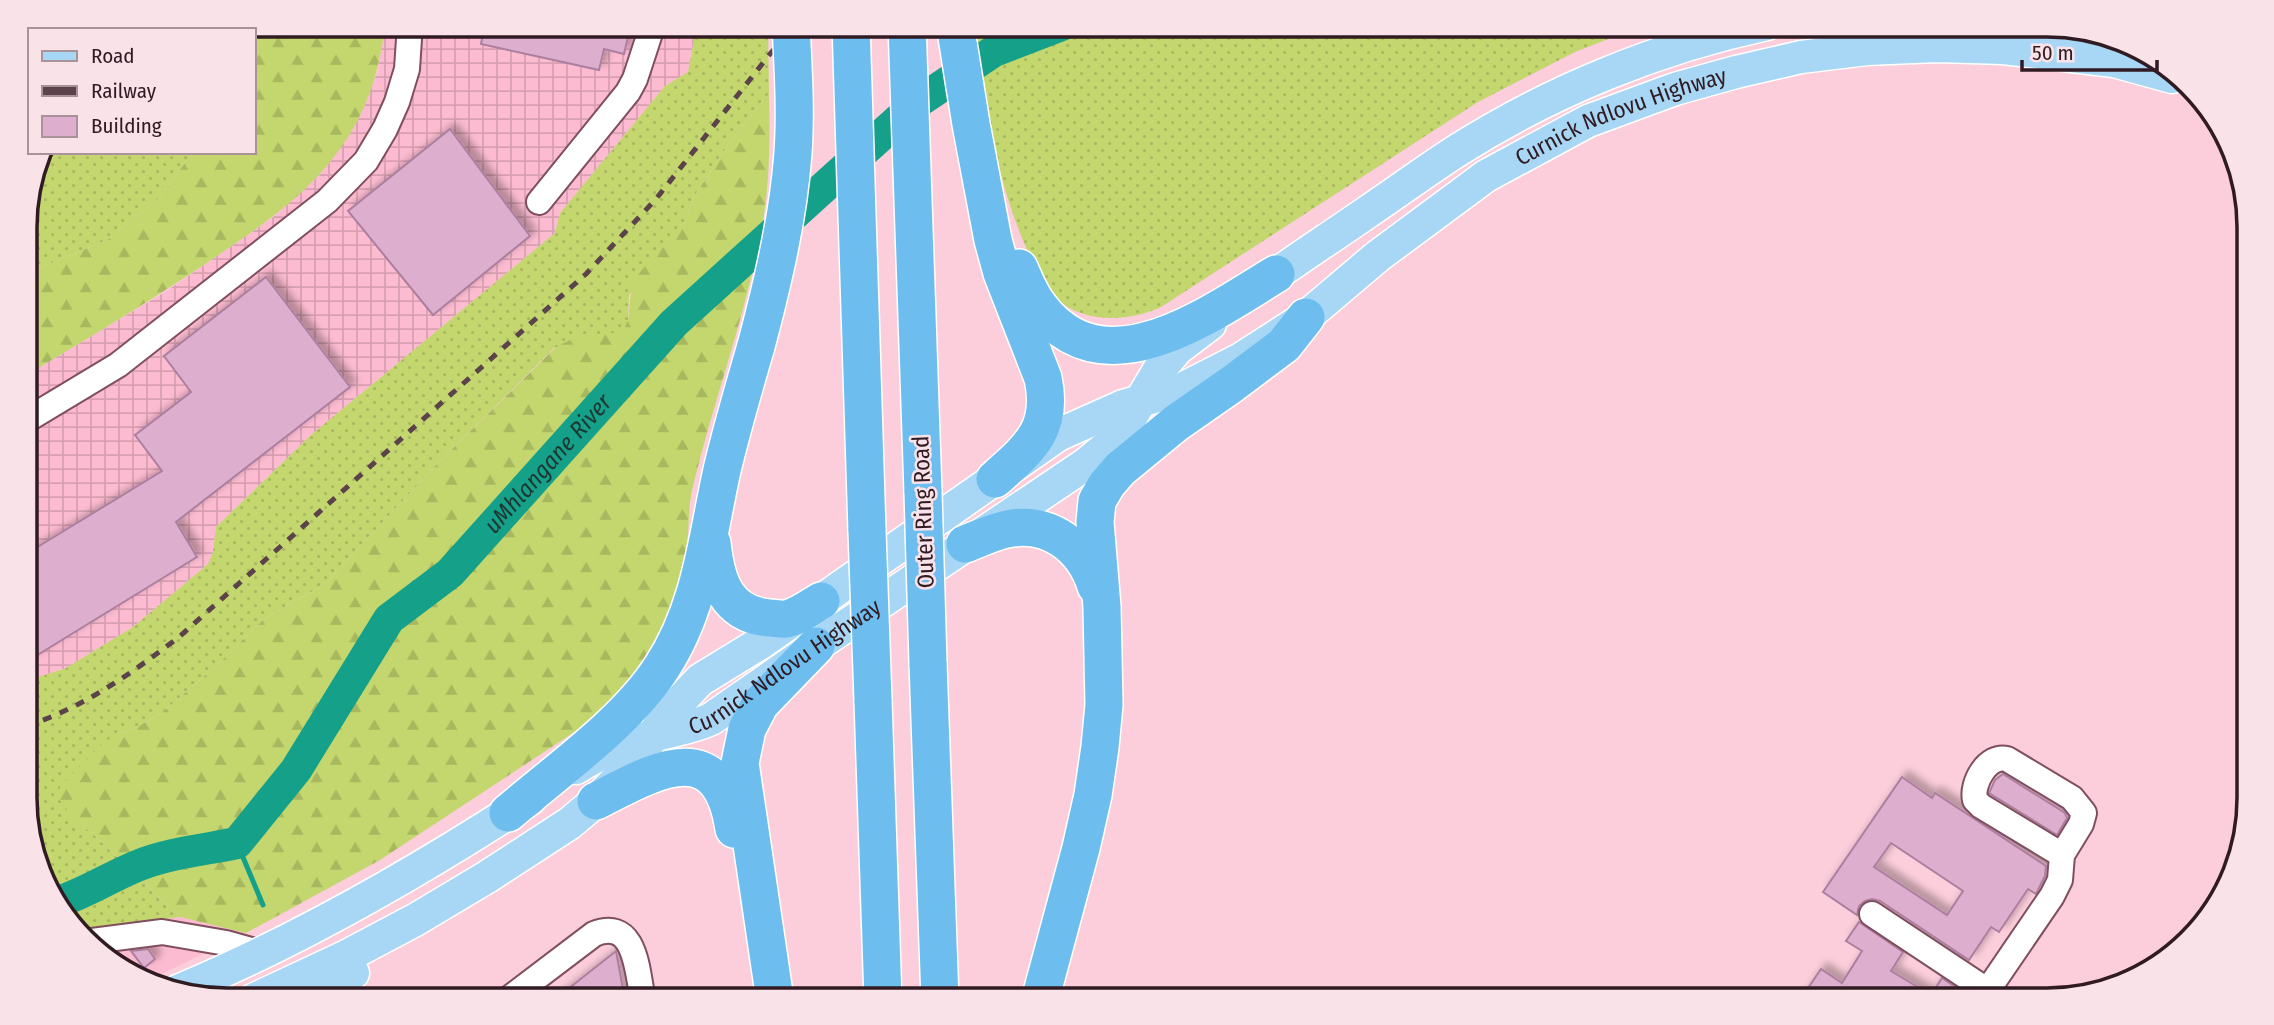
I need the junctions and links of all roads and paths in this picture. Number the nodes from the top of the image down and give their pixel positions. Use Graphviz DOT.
graph roads {
  1 [pos="409,37"];
  2 [pos="649,37"];
  3 [pos="792,37"];
  4 [pos="851,37"];
  5 [pos="907,37"];
  6 [pos="957,37"];
  7 [pos="1719,37"];
  8 [pos="2157,72"];
  9 [pos="973,133"];
  10 [pos="539,202"];
  11 [pos="1276,274"];
  12 [pos="1306,317"];
  13 [pos="1139,402"];
  14 [pos="37,414"];
  15 [pos="995,479"];
  16 [pos="711,531"];
  17 [pos="965,544"];
  18 [pos="821,601"];
  19 [pos="1102,607"];
  20 [pos="816,646"];
  21 [pos="653,736"];
  22 [pos="596,801"];
  23 [pos="508,813"];
  24 [pos="2062,855"];
  25 [pos="1871,914"];
  26 [pos="415,920"];
  27 [pos="100,940"];
  28 [pos="262,953"];
  29 [pos="198,986"];
  30 [pos="279,988"];
  31 [pos="327,988"];
  32 [pos="523,988"];
  33 [pos="640,988"];
  34 [pos="771,988"];
  35 [pos="772,988"];
  36 [pos="883,988"];
  37 [pos="940,988"];
  38 [pos="1043,988"];
  39 [pos="1975,988"];
  40 [pos="1990,988"];
  1 -- 14 [label="lane"];
  2 -- 10 [label="lane"];
  3 -- 16 [label="highway, bridge"];
  4 -- 36 [label="highway, bridge"];
  5 -- 37 [label="highway, Outer Ring Road, bridge"];
  6 -- 9 [label="highway"];
  7 -- 11 [label="main road, Curnick Ndlovu Highway"];
  8 -- 12 [label="main road, Curnick Ndlovu Highway"];
  9 -- 11 [label="highway"];
  9 -- 15 [label="highway"];
  11 -- 13 [label="main road, Curnick Ndlovu Highway"];
  12 -- 13 [label="main road, Curnick Ndlovu Highway"];
  12 -- 19 [label="highway"];
  13 -- 15 [label="main road, Curnick Ndlovu Highway"];
  13 -- 17 [label="main road, Curnick Ndlovu Highway"];
  15 -- 18 [label="main road, Curnick Ndlovu Highway"];
  16 -- 18 [label="highway"];
  16 -- 23 [label="highway"];
  17 -- 19 [label="highway"];
  17 -- 20 [label="main road, Curnick Ndlovu Highway"];
  18 -- 21 [label="main road, Curnick Ndlovu Highway"];
  19 -- 38 [label="highway"];
  20 -- 21 [label="main road, Curnick Ndlovu Highway"];
  20 -- 35 [label="highway"];
  21 -- 22 [label="main road, Curnick Ndlovu Highway"];
  21 -- 23 [label="main road, Curnick Ndlovu Highway"];
  22 -- 26 [label="main road, Curnick Ndlovu Highway"];
  22 -- 34 [label="highway"];
  23 -- 28 [label="main road, Curnick Ndlovu Highway"];
  24 -- 40 [label="lane"];
  25 -- 39 [label="lane"];
  26 -- 30 [label="main road, Curnick Ndlovu Highway"];
  26 -- 31 [label="main road"];
  27 -- 28 [label="lane"];
  28 -- 29 [label="main road, Curnick Ndlovu Highway"];
  32 -- 33 [label="lane"];
}
